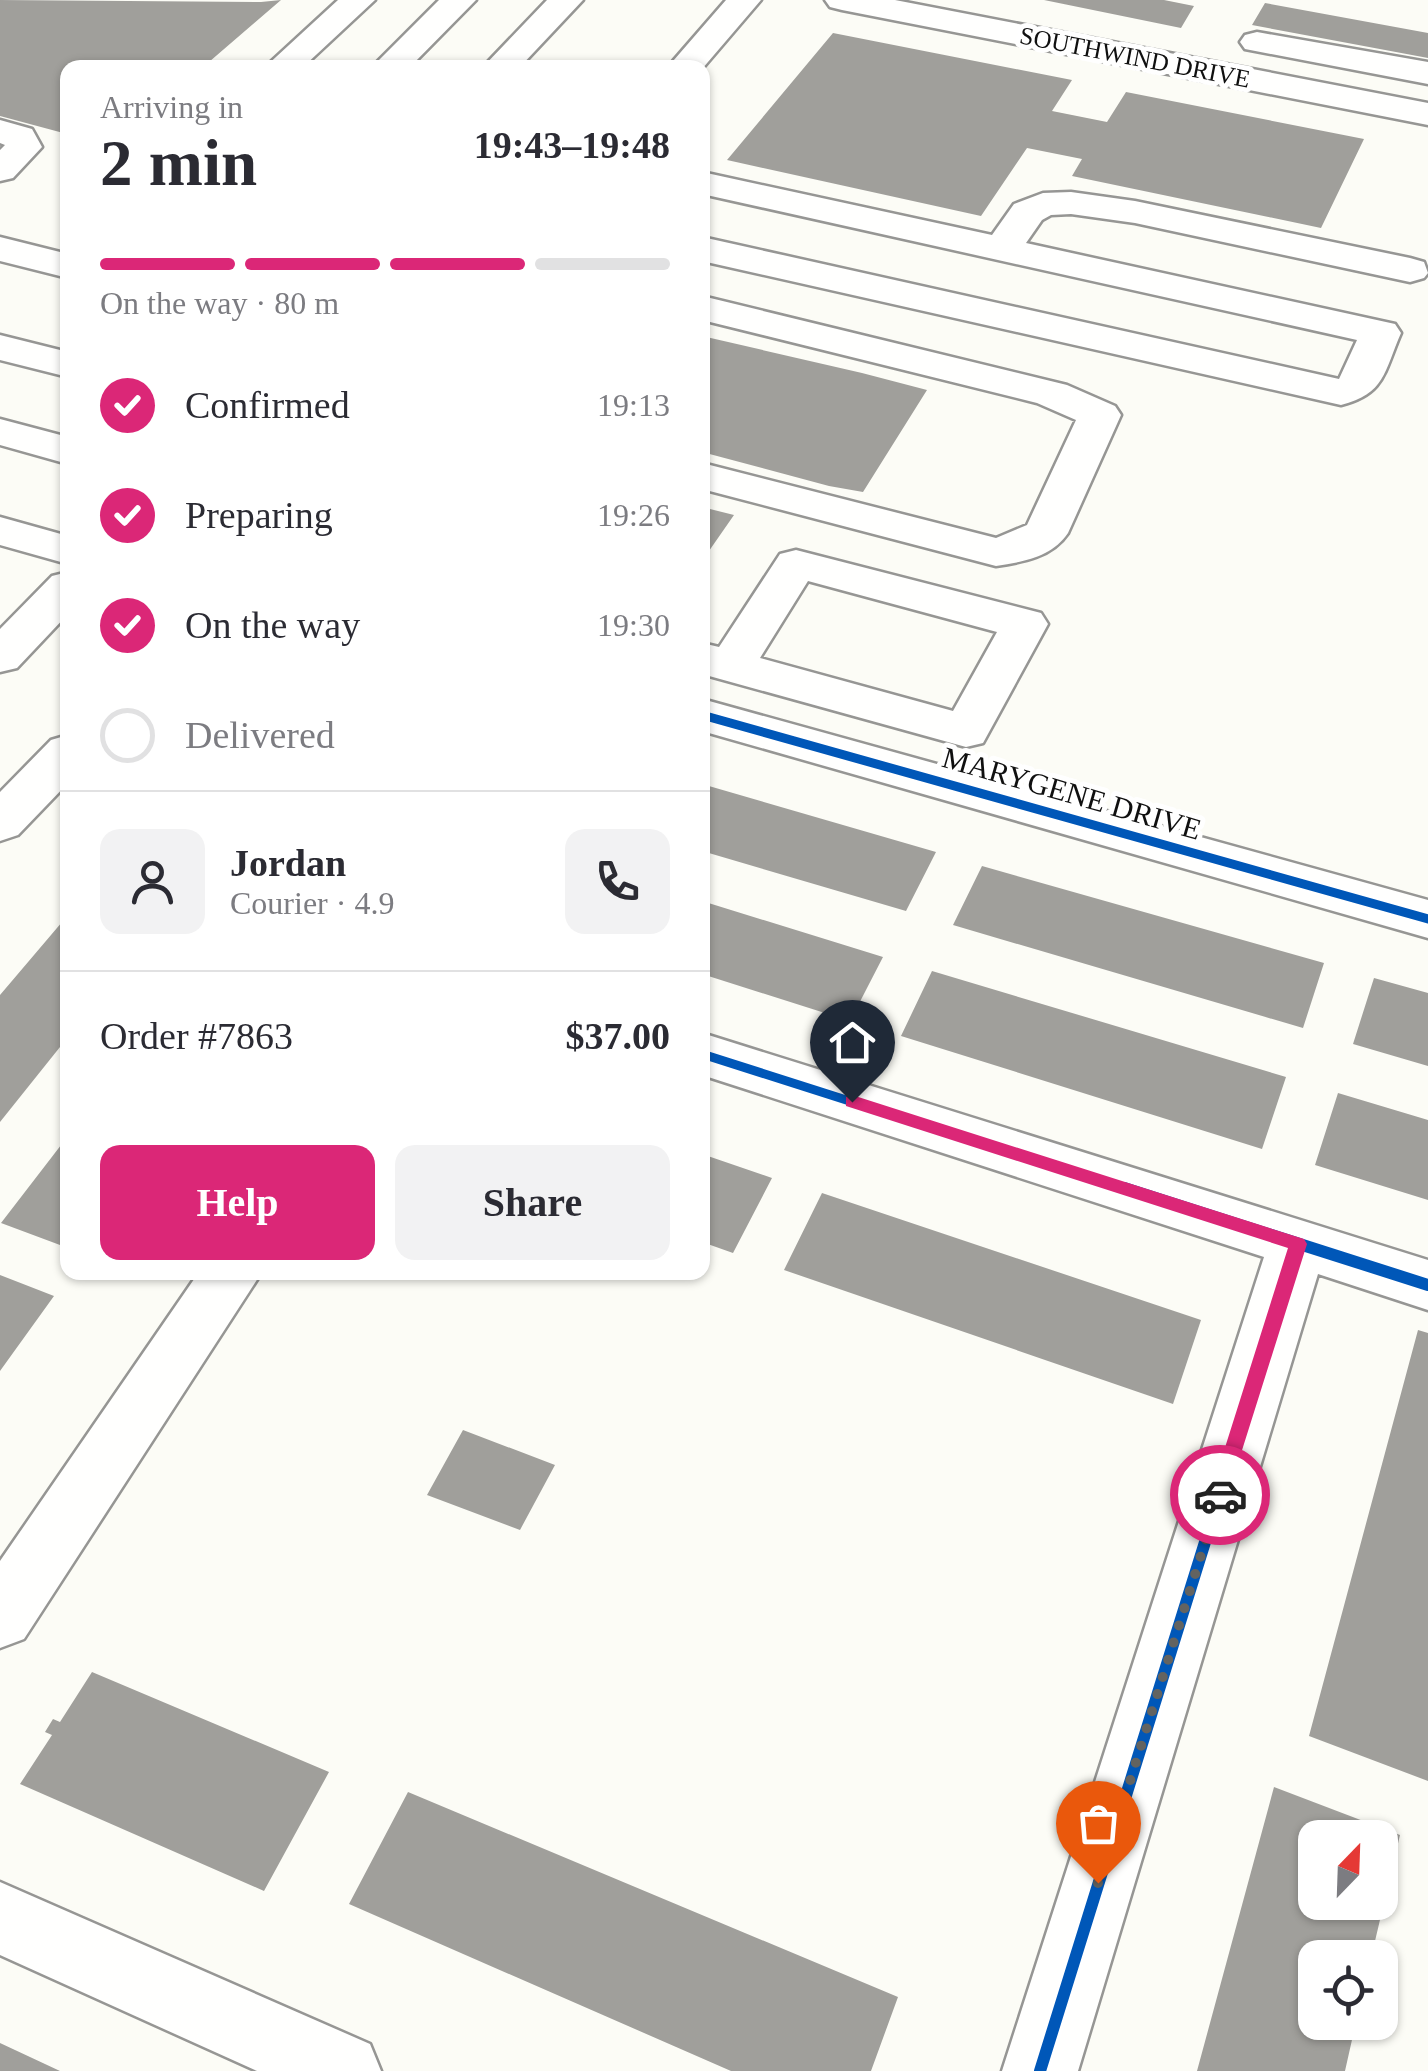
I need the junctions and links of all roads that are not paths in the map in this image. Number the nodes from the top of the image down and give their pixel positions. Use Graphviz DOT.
graph roads {
  1 [pos="358,0"];
  2 [pos="459,0"];
  3 [pos="566,0"];
  4 [pos="744,0"];
  5 [pos="842,0"];
  6 [pos="1256,42"];
  7 [pos="291,60"];
  8 [pos="396,60"];
  9 [pos="508,60"];
  10 [pos="691,60"];
  11 [pos="1428,73"];
  12 [pos="1428,114"];
  13 [pos="0,131"];
  14 [pos="0,170"];
  15 [pos="710,185"];
  16 [pos="1428,230"];
  17 [pos="1002,249"];
  18 [pos="710,250"];
  19 [pos="3,261"];
  20 [pos="60,262"];
  21 [pos="1410,270"];
  22 [pos="710,310"];
  23 [pos="1381,333"];
  24 [pos="0,347"];
  25 [pos="60,363"];
  26 [pos="0,432"];
  27 [pos="60,449"];
  28 [pos="710,478"];
  29 [pos="0,531"];
  30 [pos="60,548"];
  31 [pos="60,594"];
  32 [pos="0,657"];
  33 [pos="717,662"];
  34 [pos="710,717"];
  35 [pos="60,760"];
  36 [pos="0,822"];
  37 [pos="1428,919"];
  38 [pos="710,1057"];
  39 [pos="1298,1244"];
  40 [pos="227,1280"];
  41 [pos="1428,1286"];
  42 [pos="0,1617"];
  43 [pos="0,1918"];
  44 [pos="343,2071"];
  45 [pos="1040,2071"];
  1 -- 7 [label="street"];
  2 -- 8 [label="street"];
  3 -- 9 [label="street"];
  4 -- 10 [label="street"];
  5 -- 12 [label="street, SOUTHWIND DRIVE"];
  6 -- 11 [label="street"];
  13 -- 14 [label="street"];
  15 -- 17 [label="street"];
  16 -- 21 [label="street"];
  17 -- 21 [label="street"];
  17 -- 23 [label="street"];
  18 -- 23 [label="street"];
  19 -- 20 [label="street"];
  21 -- 23 [label="street"];
  22 -- 28 [label="street"];
  24 -- 25 [label="street"];
  26 -- 27 [label="street"];
  29 -- 30 [label="street"];
  31 -- 32 [label="street"];
  33 -- 33 [label="street"];
  34 -- 37 [label="street, MARYGENE DRIVE"];
  35 -- 36 [label="street"];
  38 -- 39 [label="street"];
  39 -- 41 [label="street"];
  39 -- 45 [label="street"];
  40 -- 42 [label="street"];
  43 -- 44 [label="street"];
}
